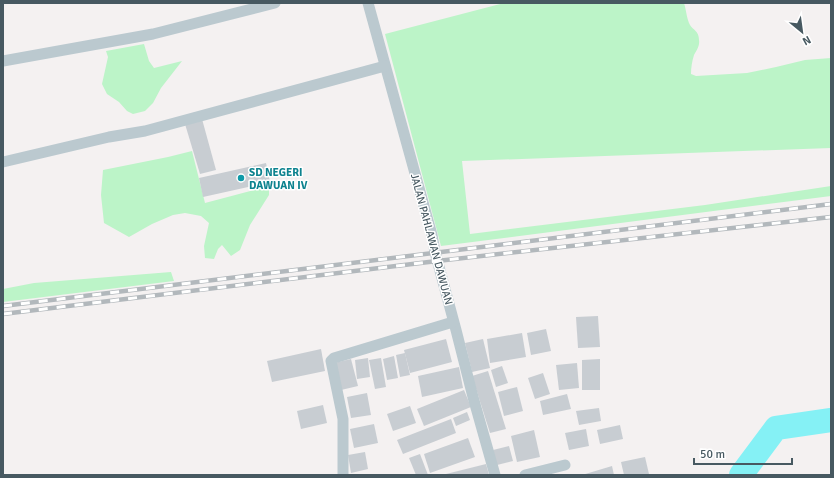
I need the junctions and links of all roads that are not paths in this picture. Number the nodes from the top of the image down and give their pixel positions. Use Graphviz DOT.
graph roads {
  1 [pos="275,3"];
  2 [pos="368,3"];
  3 [pos="3,61"];
  4 [pos="385,66"];
  5 [pos="3,162"];
  6 [pos="453,322"];
  7 [pos="565,465"];
  8 [pos="343,475"];
  9 [pos="495,475"];
  10 [pos="525,475"];
  1 -- 3 [label="street"];
  2 -- 4 [label="street, JALAN PAHLAWAN DAWUAN"];
  4 -- 5 [label="street"];
  4 -- 6 [label="street, JALAN PAHLAWAN DAWUAN"];
  6 -- 8 [label="street"];
  6 -- 9 [label="street, JALAN PAHLAWAN DAWUAN"];
  7 -- 10 [label="street"];
}
